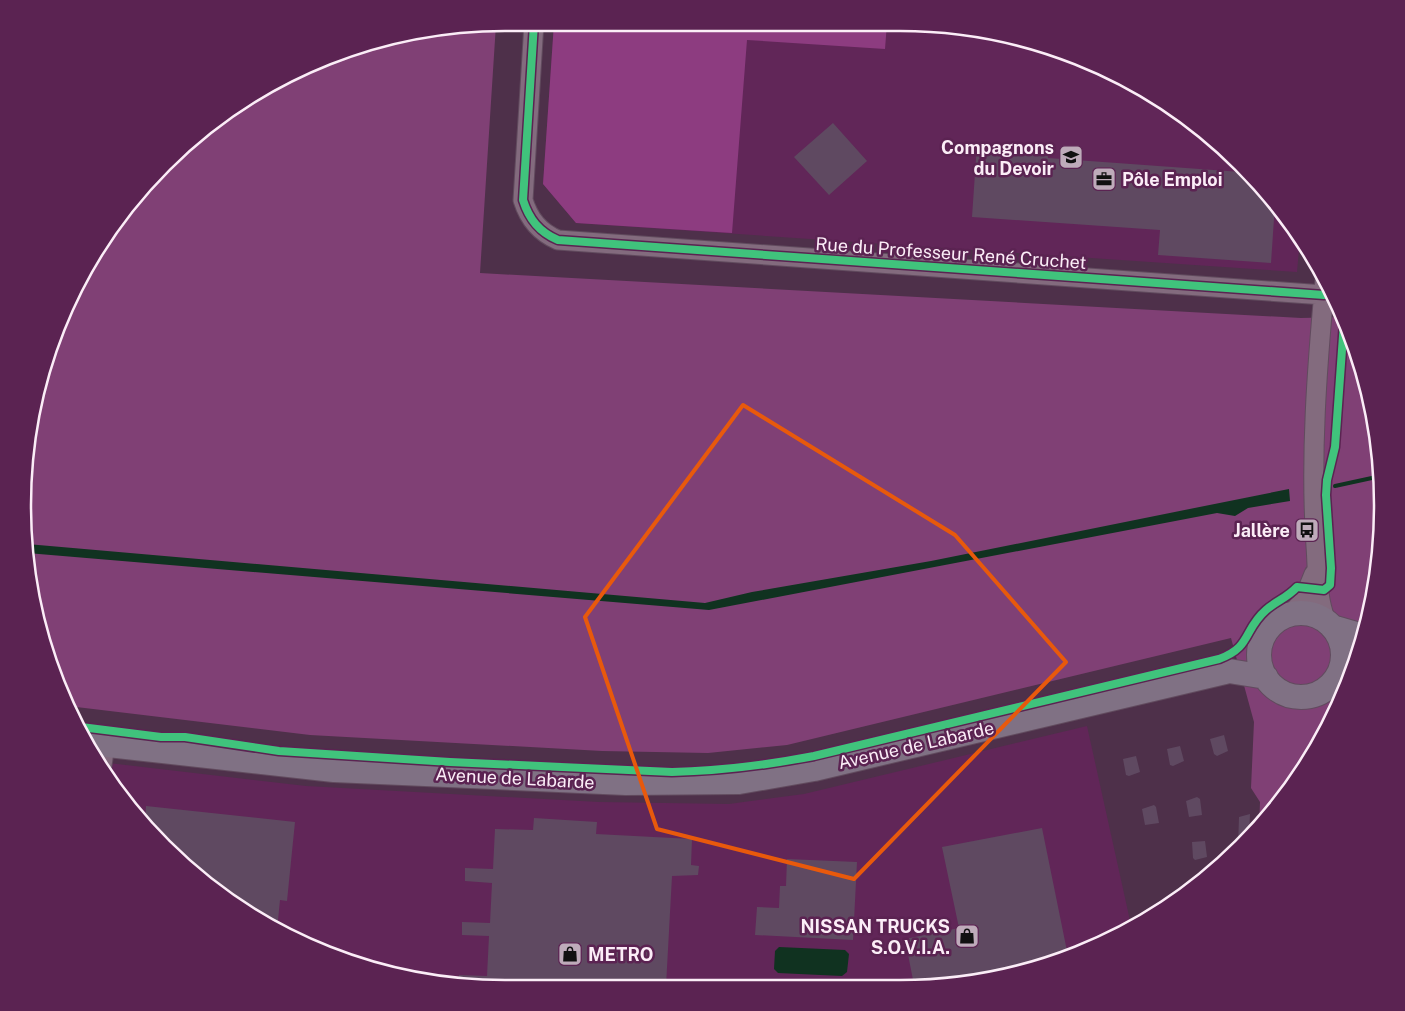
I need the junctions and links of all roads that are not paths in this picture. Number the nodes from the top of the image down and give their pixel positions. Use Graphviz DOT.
graph roads {
  1 [pos="533,31"];
  2 [pos="1320,287"];
  3 [pos="1324,295"];
  4 [pos="1317,560"];
  5 [pos="1290,614"];
  6 [pos="1329,624"];
  7 [pos="1356,634"];
  8 [pos="1260,646"];
  9 [pos="1349,657"];
  10 [pos="1342,664"];
  11 [pos="1229,671"];
  12 [pos="1266,677"];
  13 [pos="99,751"];
  1 -- 2 [label="street, Rue du Professeur René Cruchet"];
  3 -- 4 [label="street"];
  4 -- 5 [label="street"];
  4 -- 6 [label="street"];
  5 -- 6 [label="main road"];
  5 -- 8 [label="main road"];
  6 -- 7 [label="main road"];
  6 -- 10 [label="main road"];
  8 -- 11 [label="main road, Avenue de Labarde"];
  8 -- 12 [label="main road"];
  9 -- 10 [label="main road"];
  10 -- 12 [label="main road"];
  11 -- 12 [label="main road, Avenue de Labarde"];
  11 -- 13 [label="main road, Avenue de Labarde"];
}
